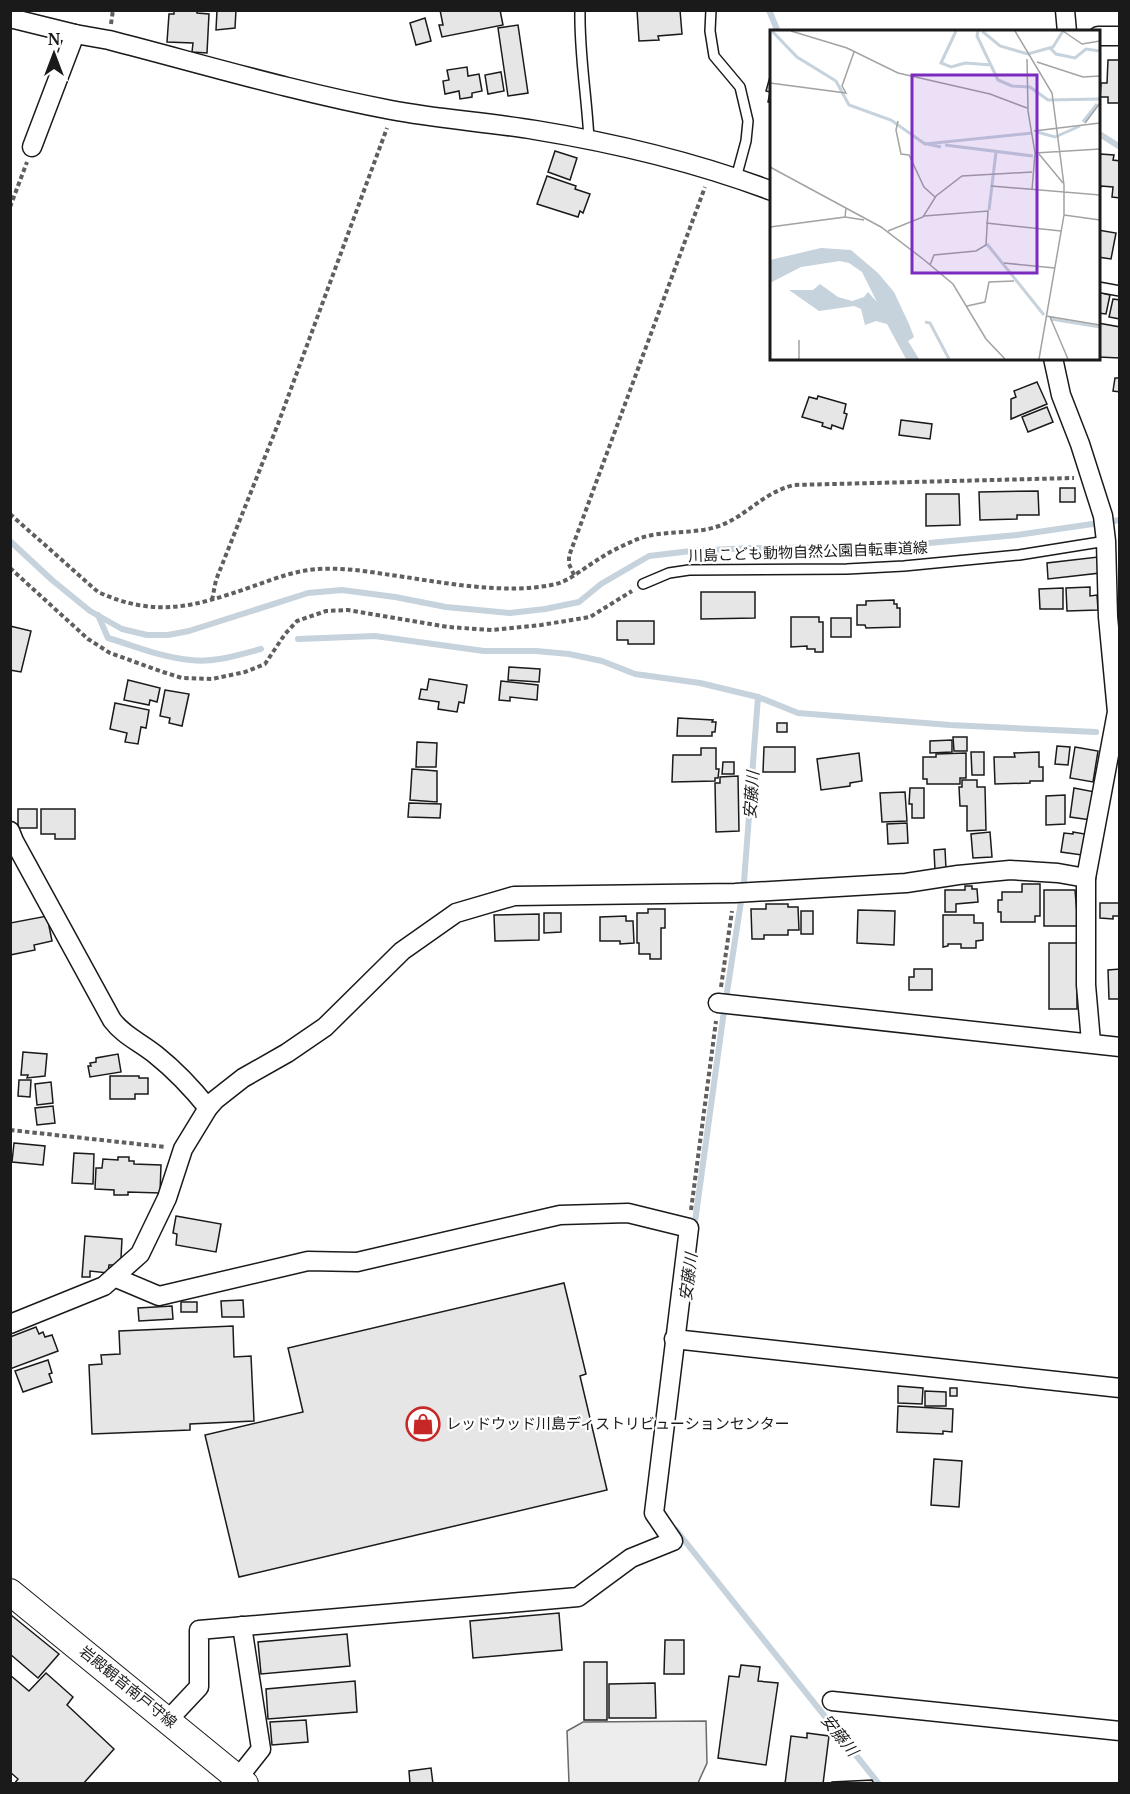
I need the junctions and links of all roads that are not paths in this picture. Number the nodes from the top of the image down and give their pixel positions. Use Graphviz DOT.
graph roads {
  1 [pos="580,10"];
  2 [pos="711,10"];
  3 [pos="1065,10"];
  4 [pos="10,18"];
  5 [pos="1067,30"];
  6 [pos="75,34"];
  7 [pos="1100,36"];
  8 [pos="1119,36"];
  9 [pos="589,140"];
  10 [pos="33,147"];
  11 [pos="736,178"];
  12 [pos="770,191"];
  13 [pos="1100,287"];
  14 [pos="1119,291"];
  15 [pos="1053,360"];
  16 [pos="1111,508"];
  17 [pos="1106,541"];
  18 [pos="643,584"];
  19 [pos="1118,712"];
  20 [pos="10,831"];
  21 [pos="1086,878"];
  22 [pos="718,1003"];
  23 [pos="1091,1042"];
  24 [pos="1119,1047"];
  25 [pos="208,1108"];
  26 [pos="114,1277"];
  27 [pos="10,1324"];
  28 [pos="674,1339"];
  29 [pos="1119,1388"];
  30 [pos="10,1592"];
  31 [pos="242,1626"];
  32 [pos="832,1701"];
  33 [pos="168,1720"];
  34 [pos="1119,1731"];
  35 [pos="241,1781"];
  1 -- 9 [label="lane"];
  2 -- 11 [label="lane"];
  3 -- 5 [label="street"];
  4 -- 6 [label="street"];
  6 -- 9 [label="street"];
  6 -- 10 [label="street"];
  7 -- 8 [label="street"];
  9 -- 11 [label="street"];
  11 -- 12 [label="street"];
  13 -- 14 [label="lane"];
  15 -- 16 [label="street"];
  16 -- 17 [label="street"];
  17 -- 18 [label="lane, 川島こども動物自然公園自転車道線"];
  17 -- 19 [label="street"];
  19 -- 21 [label="street"];
  20 -- 25 [label="street"];
  21 -- 23 [label="street"];
  21 -- 25 [label="street"];
  22 -- 23 [label="street"];
  23 -- 24 [label="street"];
  25 -- 26 [label="street"];
  26 -- 27 [label="street"];
  26 -- 28 [label="street"];
  28 -- 29 [label="street"];
  28 -- 31 [label="street"];
  30 -- 33 [label="main road, 岩殿観音南戸守線"];
  31 -- 33 [label="street"];
  31 -- 35 [label="street"];
  32 -- 34 [label="street"];
  33 -- 35 [label="main road, 岩殿観音南戸守線"];
}
